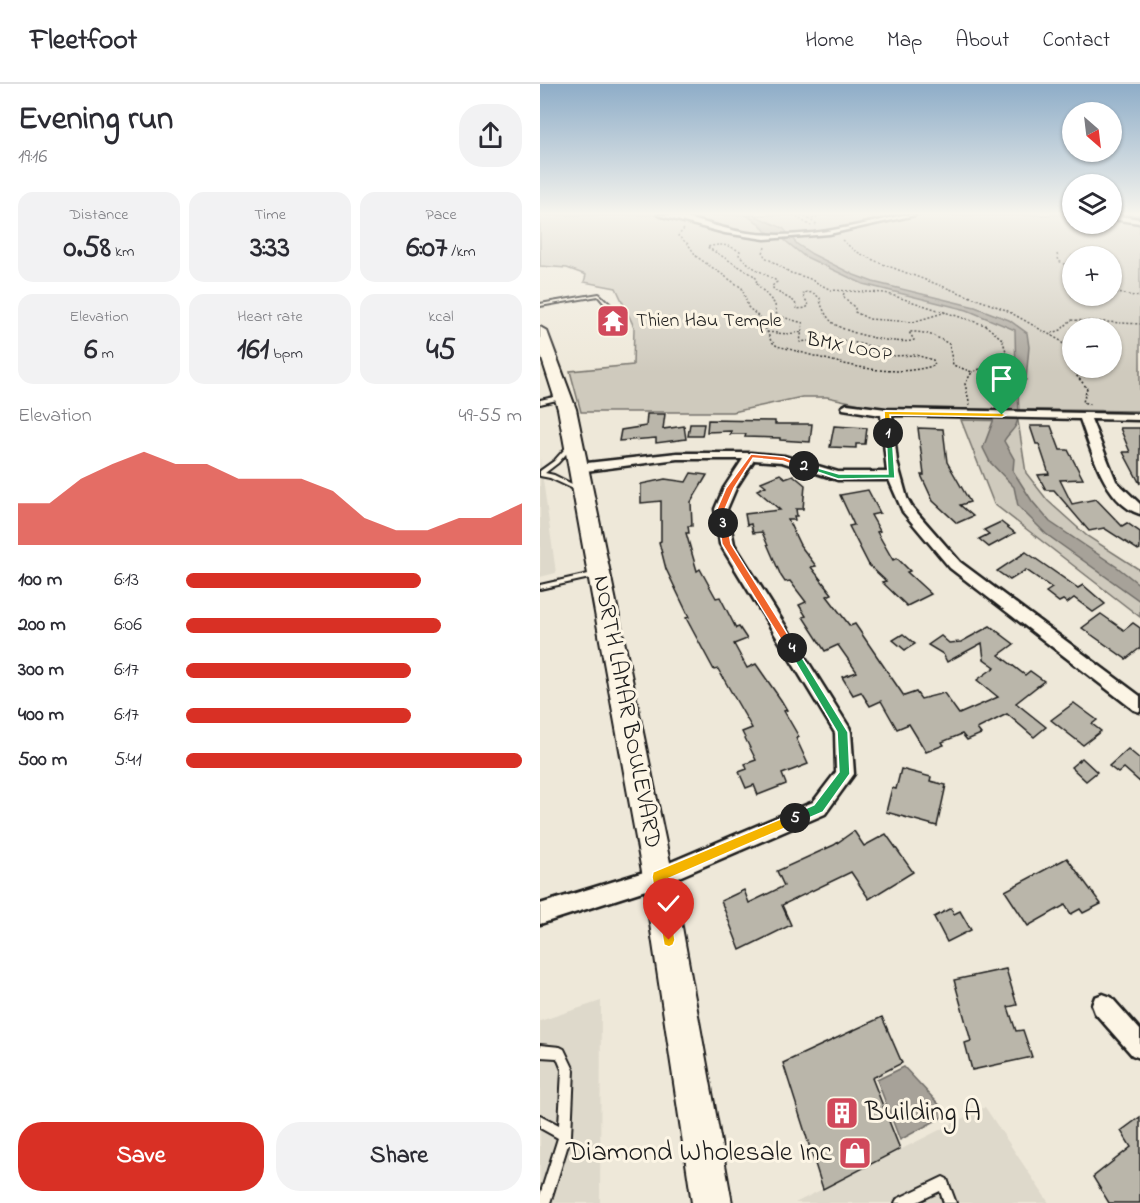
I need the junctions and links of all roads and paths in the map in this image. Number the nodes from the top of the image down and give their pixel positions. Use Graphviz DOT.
graph roads {
  1 [pos="712,267"];
  2 [pos="741,267"];
  3 [pos="755,267"];
  4 [pos="782,267"];
  5 [pos="895,267"];
  6 [pos="845,292"];
  7 [pos="1122,294"];
  8 [pos="1140,297"];
  9 [pos="540,305"];
  10 [pos="613,310"];
  11 [pos="946,312"];
  12 [pos="1139,325"];
  13 [pos="540,331"];
  14 [pos="767,332"];
  15 [pos="802,332"];
  16 [pos="1050,333"];
  17 [pos="1062,343"];
  18 [pos="972,372"];
  19 [pos="1079,378"];
  20 [pos="563,397"];
  21 [pos="540,402"];
  22 [pos="847,407"];
  23 [pos="886,412"];
  24 [pos="972,414"];
  25 [pos="1084,416"];
  26 [pos="1104,416"];
  27 [pos="1140,417"];
  28 [pos="751,456"];
  29 [pos="578,468"];
  30 [pos="540,474"];
  31 [pos="892,476"];
  32 [pos="1140,510"];
  33 [pos="599,573"];
  34 [pos="540,587"];
  35 [pos="1140,705"];
  36 [pos="658,877"];
  37 [pos="540,914"];
  38 [pos="1104,1005"];
  39 [pos="1140,1047"];
  40 [pos="540,1051"];
  41 [pos="540,1121"];
  42 [pos="565,1134"];
  43 [pos="544,1203"];
  44 [pos="712,1203"];
  45 [pos="901,1203"];
  46 [pos="950,1203"];
  1 -- 14 [label="path, BMX LOOP"];
  2 -- 15 [label="path, BMX LOOP"];
  3 -- 18 [label="path, BMX LOOP"];
  4 -- 6 [label="path"];
  5 -- 16 [label="path"];
  6 -- 11 [label="path"];
  6 -- 11 [label="path, BMX LOOP"];
  7 -- 8 [label="path"];
  9 -- 10 [label="lane"];
  11 -- 18 [label="path"];
  12 -- 16 [label="path"];
  13 -- 20 [label="main road, NORTH LAMAR BOULEVARD"];
  14 -- 15 [label="path, BMX LOOP"];
  14 -- 15 [label="path, BMX LOOP"];
  16 -- 17 [label="path"];
  18 -- 24 [label="path"];
  19 -- 26 [label="path"];
  20 -- 21 [label="lane"];
  20 -- 29 [label="main road, NORTH LAMAR BOULEVARD"];
  22 -- 23 [label="street"];
  23 -- 24 [label="street"];
  23 -- 31 [label="street"];
  24 -- 25 [label="street"];
  25 -- 26 [label="street"];
  25 -- 32 [label="street"];
  26 -- 27 [label="street"];
  28 -- 29 [label="street"];
  28 -- 31 [label="street"];
  28 -- 36 [label="street"];
  29 -- 30 [label="lane"];
  29 -- 30 [label="lane"];
  29 -- 33 [label="main road, NORTH LAMAR BOULEVARD"];
  31 -- 35 [label="street"];
  33 -- 34 [label="lane"];
  33 -- 36 [label="main road, NORTH LAMAR BOULEVARD"];
  36 -- 37 [label="street"];
  36 -- 44 [label="main road, NORTH LAMAR BOULEVARD"];
  38 -- 39 [label="street"];
  40 -- 42 [label="lane"];
  41 -- 42 [label="lane"];
  42 -- 43 [label="lane"];
  45 -- 46 [label="lane"];
}
